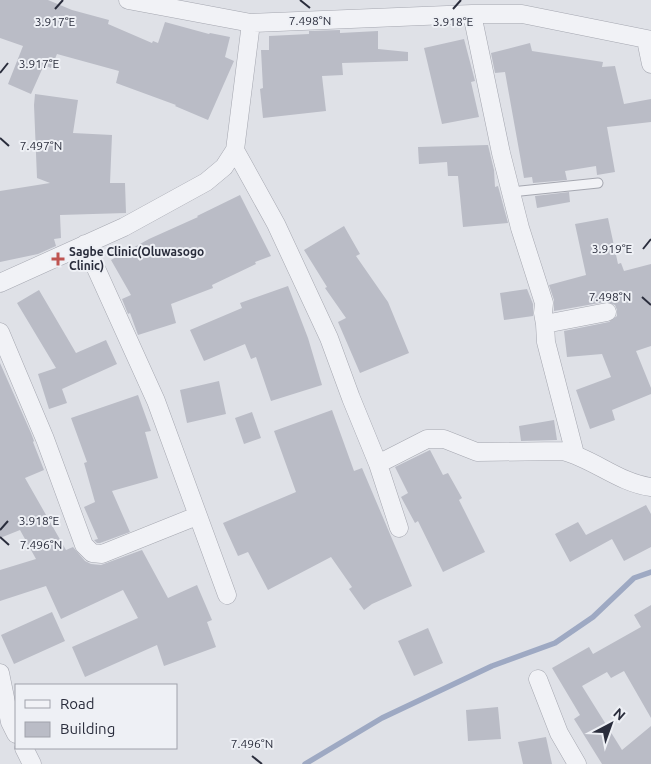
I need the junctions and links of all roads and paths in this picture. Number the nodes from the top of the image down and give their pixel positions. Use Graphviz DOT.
graph roads {
  1 [pos="128,0"];
  2 [pos="472,14"];
  3 [pos="251,23"];
  4 [pos="648,40"];
  5 [pos="651,64"];
  6 [pos="235,150"];
  7 [pos="598,183"];
  8 [pos="511,192"];
  9 [pos="85,244"];
  10 [pos="0,283"];
  11 [pos="607,312"];
  12 [pos="545,324"];
  13 [pos="0,332"];
  14 [pos="575,454"];
  15 [pos="378,464"];
  16 [pos="651,487"];
  17 [pos="197,516"];
  18 [pos="399,528"];
  19 [pos="226,596"];
  20 [pos="0,673"];
  21 [pos="538,679"];
  22 [pos="15,732"];
  23 [pos="24,749"];
  24 [pos="32,764"];
  25 [pos="577,764"];
  1 -- 3 [label="street"];
  2 -- 3 [label="street"];
  2 -- 4 [label="street"];
  2 -- 8 [label="street"];
  3 -- 6 [label="street"];
  4 -- 5 [label="street"];
  6 -- 9 [label="street"];
  6 -- 15 [label="street"];
  7 -- 8 [label="lane"];
  8 -- 12 [label="street"];
  9 -- 10 [label="street"];
  9 -- 17 [label="street"];
  11 -- 12 [label="street"];
  12 -- 14 [label="street"];
  13 -- 17 [label="street"];
  14 -- 15 [label="street"];
  14 -- 16 [label="street"];
  15 -- 18 [label="street"];
  17 -- 19 [label="street"];
  20 -- 22 [label="street"];
  21 -- 25 [label="street"];
  23 -- 24 [label="street"];
}
